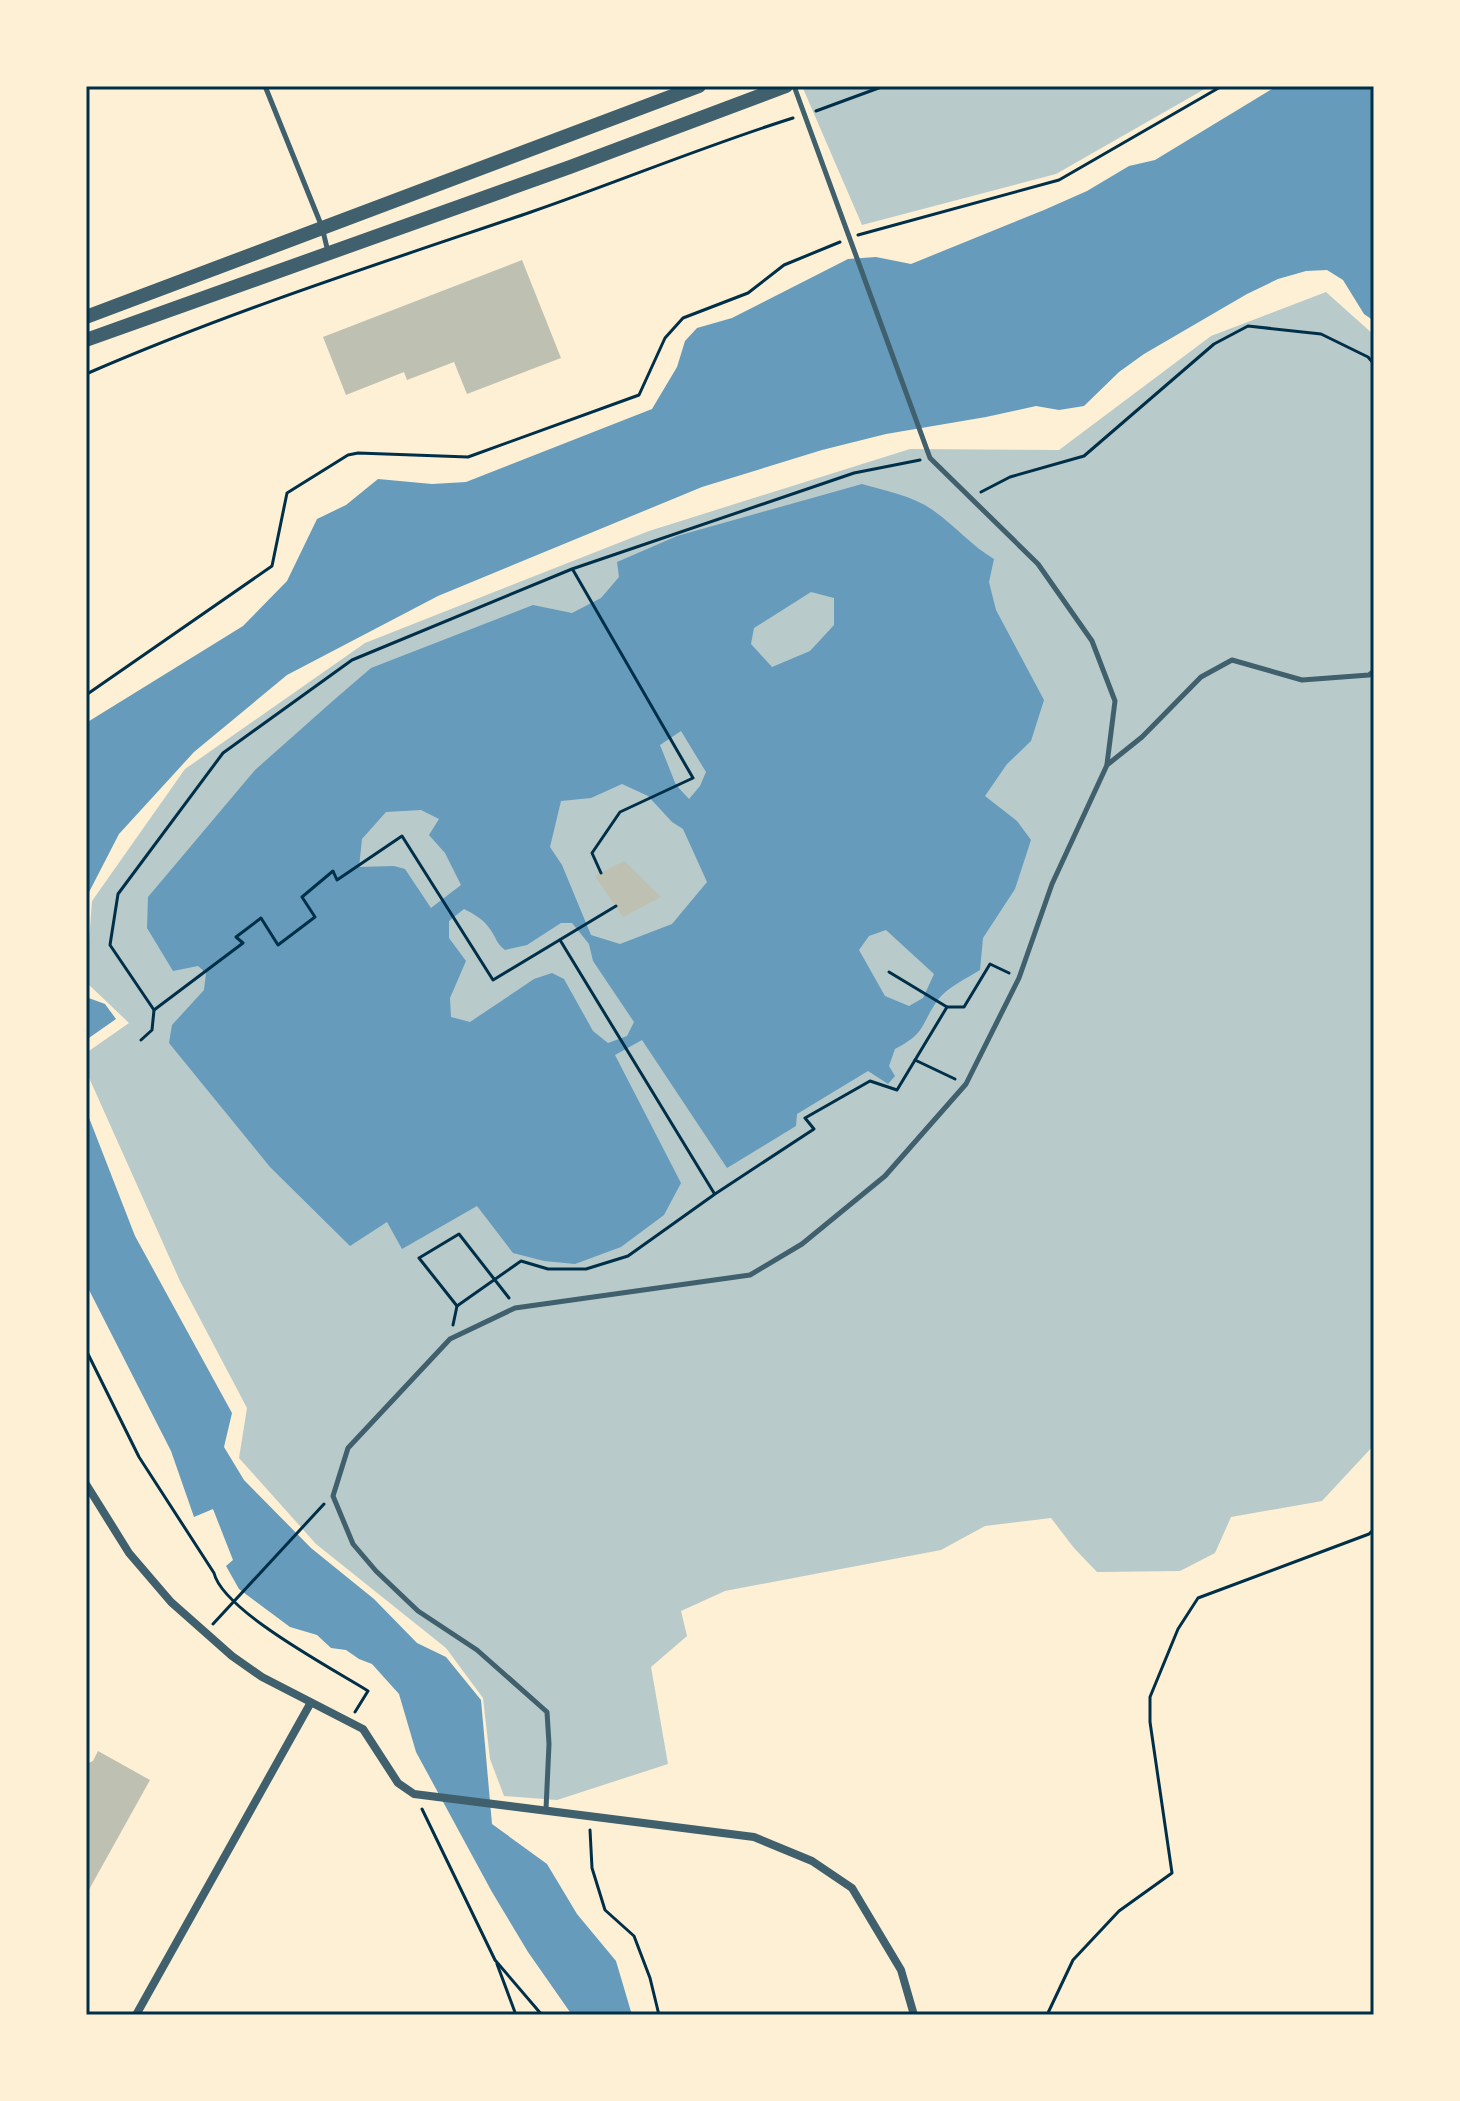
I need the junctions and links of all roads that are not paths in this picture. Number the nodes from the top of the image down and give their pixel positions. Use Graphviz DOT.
graph roads {
  1 [pos="265,86"];
  2 [pos="786,86"];
  3 [pos="794,86"];
  4 [pos="692,88"];
  5 [pos="322,227"];
  6 [pos="328,252"];
  7 [pos="86,317"];
  8 [pos="86,340"];
  9 [pos="1374,671"];
  10 [pos="1107,765"];
  11 [pos="86,1484"];
  12 [pos="310,1704"];
  13 [pos="546,1809"];
  14 [pos="136,2015"];
  15 [pos="914,2015"];
  1 -- 5 [label="lane"];
  2 -- 6 [label="street"];
  3 -- 10 [label="lane"];
  4 -- 5 [label="street"];
  5 -- 6 [label="lane"];
  5 -- 7 [label="street"];
  6 -- 8 [label="street"];
  9 -- 10 [label="lane"];
  10 -- 13 [label="lane"];
  11 -- 12 [label="street"];
  12 -- 13 [label="street"];
  12 -- 14 [label="street"];
  13 -- 15 [label="street"];
}
